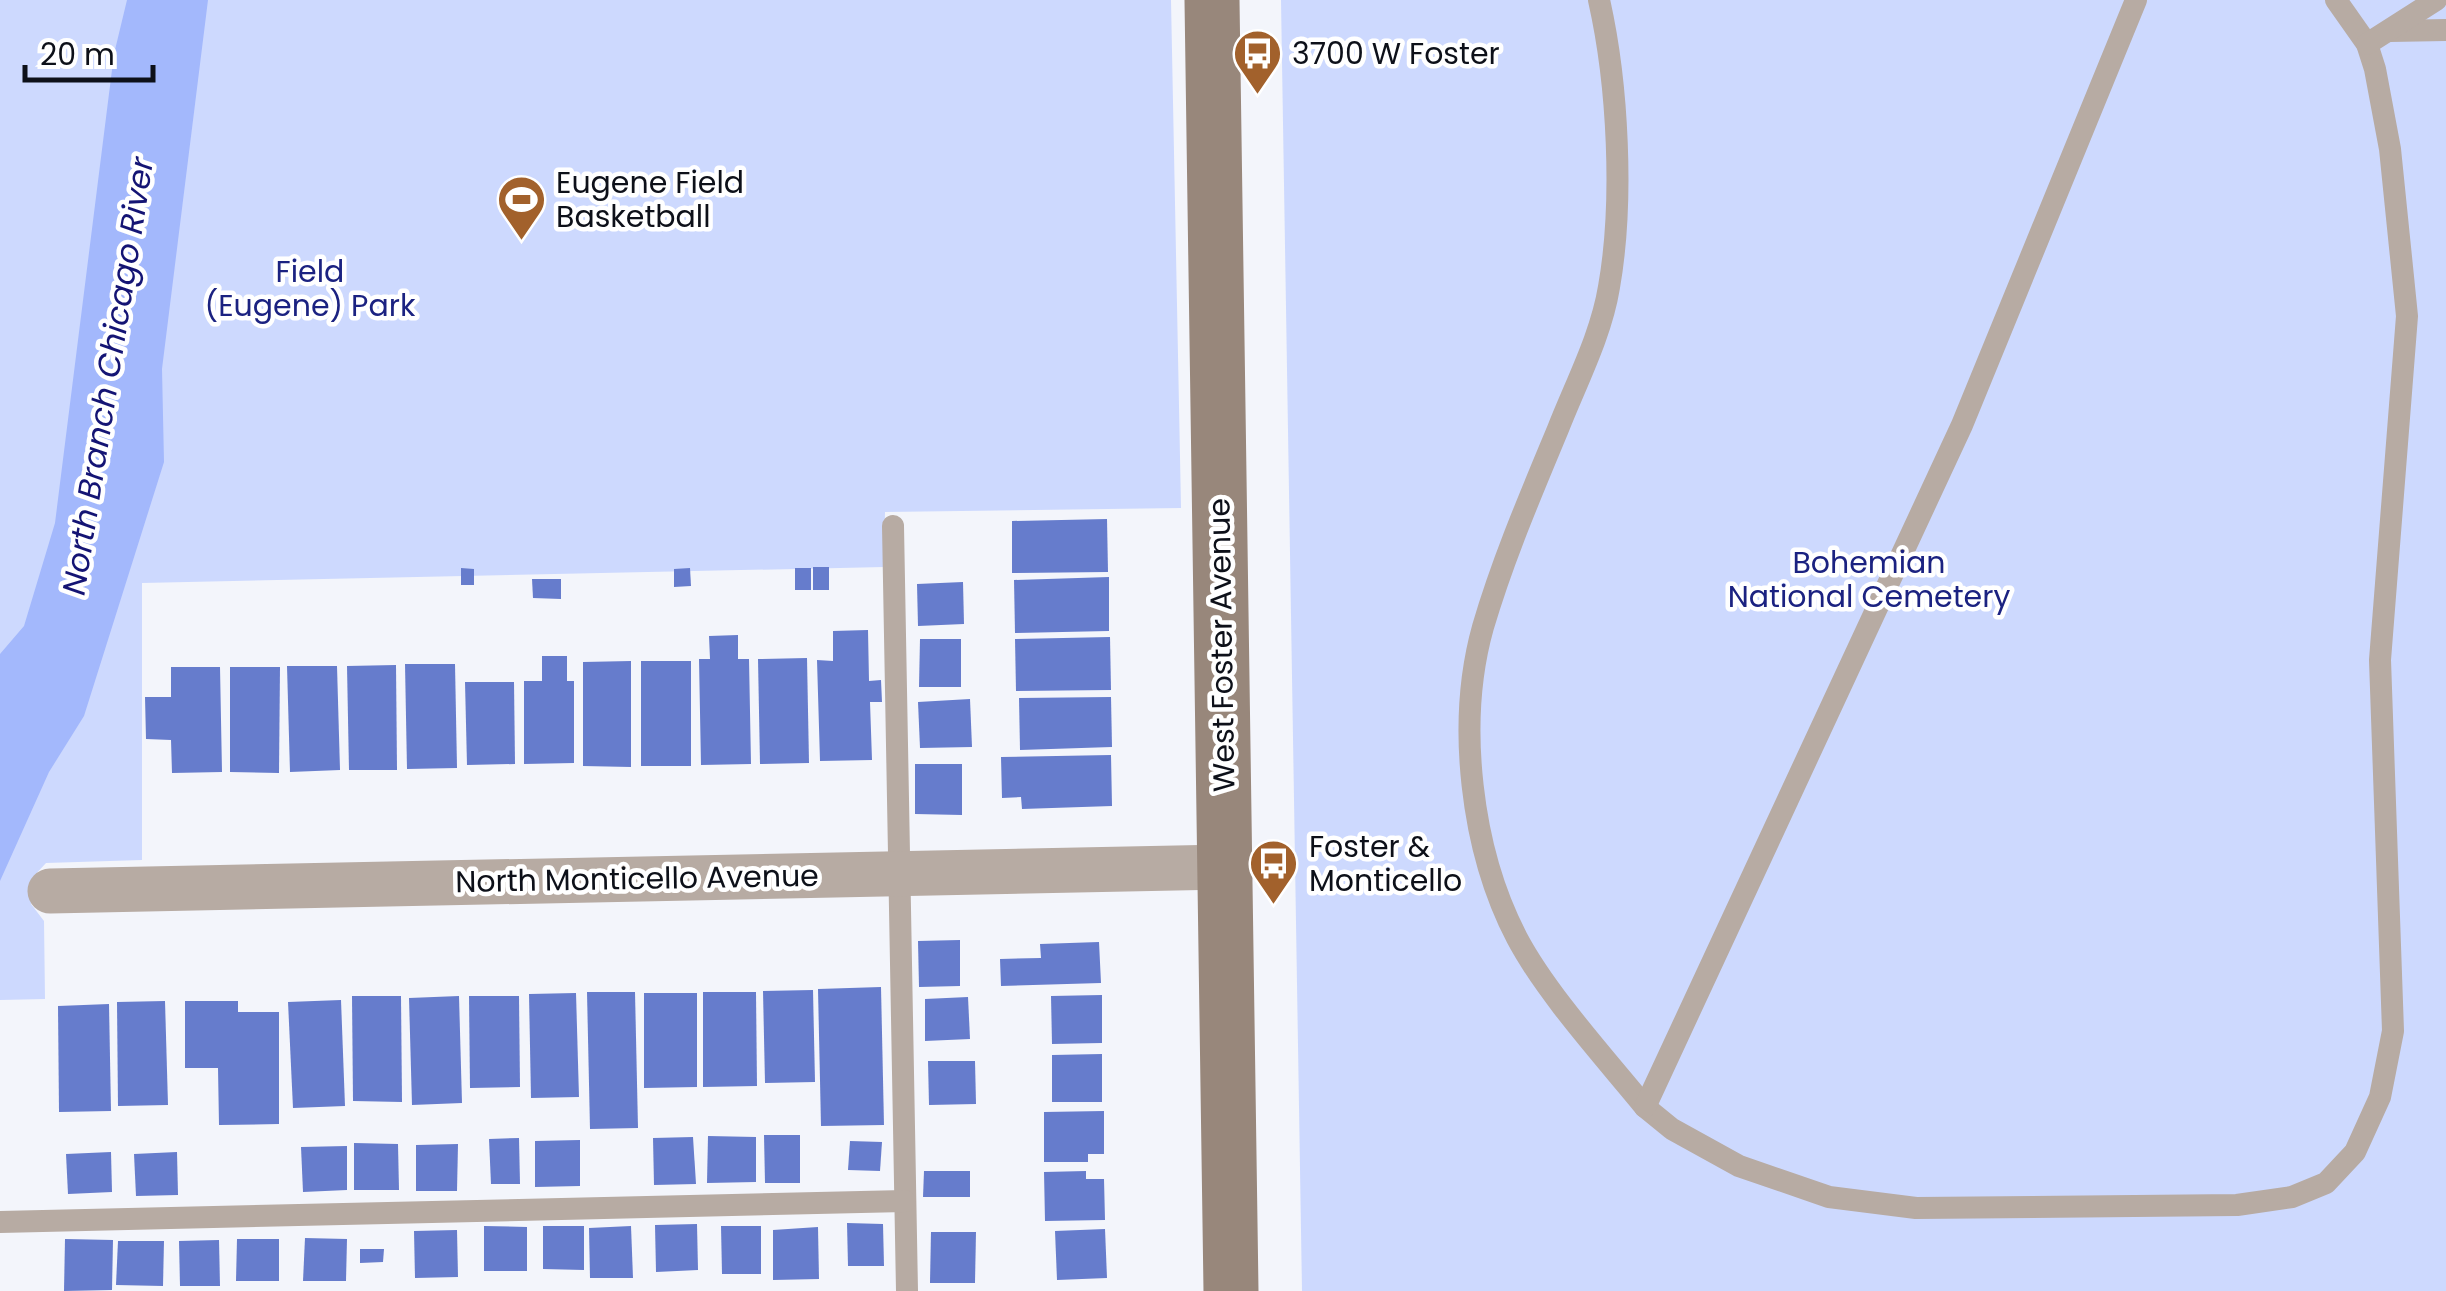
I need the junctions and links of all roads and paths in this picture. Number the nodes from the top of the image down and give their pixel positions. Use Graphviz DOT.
graph roads {
  1 [pos="1212,0"];
  2 [pos="1599,0"];
  3 [pos="2136,0"];
  4 [pos="2336,0"];
  5 [pos="2436,0"];
  6 [pos="2446,30"];
  7 [pos="2388,31"];
  8 [pos="2367,44"];
  9 [pos="893,526"];
  10 [pos="1225,867"];
  11 [pos="900,874"];
  12 [pos="50,891"];
  13 [pos="1645,1107"];
  14 [pos="906,1202"];
  15 [pos="0,1222"];
  16 [pos="907,1291"];
  17 [pos="1232,1291"];
  1 -- 10 [label="main road, West Foster Avenue"];
  2 -- 13 [label="lane"];
  3 -- 13 [label="lane"];
  4 -- 8 [label="lane"];
  5 -- 7 [label="lane"];
  6 -- 7 [label="lane"];
  7 -- 8 [label="lane"];
  8 -- 13 [label="lane"];
  9 -- 11 [label="lane"];
  10 -- 11 [label="street, North Monticello Avenue"];
  10 -- 17 [label="main road, West Foster Avenue"];
  11 -- 12 [label="street, North Monticello Avenue"];
  11 -- 14 [label="lane"];
  14 -- 15 [label="lane"];
  14 -- 16 [label="lane"];
}
